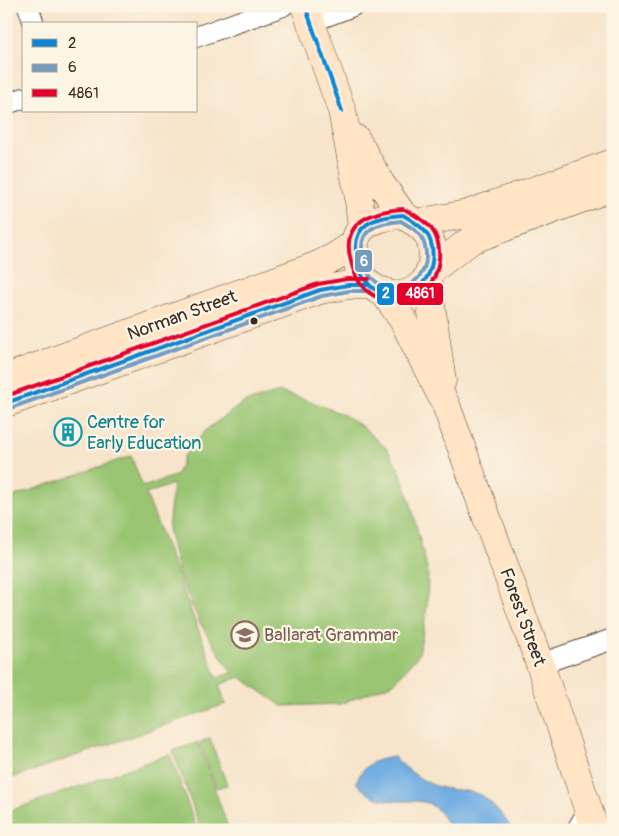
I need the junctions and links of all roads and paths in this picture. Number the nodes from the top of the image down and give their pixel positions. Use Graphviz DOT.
graph roads {
  1 [pos="28,6"];
  2 [pos="283,6"];
  3 [pos="353,6"];
  4 [pos="308,14"];
  5 [pos="33,22"];
  6 [pos="198,36"];
  7 [pos="22,99"];
  8 [pos="6,104"];
  9 [pos="342,111"];
  10 [pos="613,163"];
  11 [pos="613,187"];
  12 [pos="410,219"];
  13 [pos="358,236"];
  14 [pos="428,275"];
  15 [pos="376,288"];
  16 [pos="6,378"];
  17 [pos="6,402"];
  18 [pos="446,405"];
  19 [pos="613,639"];
  20 [pos="540,664"];
  21 [pos="586,804"];
  22 [pos="571,830"];
  23 [pos="595,830"];
  1 -- 5 [label="street"];
  2 -- 6 [label="street"];
  3 -- 4 [label="street"];
  4 -- 9 [label="main road"];
  7 -- 8 [label="street"];
  9 -- 12 [label="main road"];
  9 -- 13 [label="main road"];
  10 -- 12 [label="main road"];
  11 -- 14 [label="main road"];
  12 -- 13 [label="main road"];
  12 -- 14 [label="main road"];
  13 -- 15 [label="main road"];
  13 -- 16 [label="main road, Norman Street"];
  14 -- 15 [label="main road"];
  14 -- 18 [label="main road, Forest Street"];
  15 -- 17 [label="main road, Norman Street"];
  15 -- 18 [label="main road, Forest Street"];
  18 -- 20 [label="main road, Forest Street"];
  19 -- 20 [label="street"];
  20 -- 21 [label="main road, Forest Street"];
  21 -- 22 [label="lane"];
  21 -- 23 [label="main road, Forest Street"];
}
